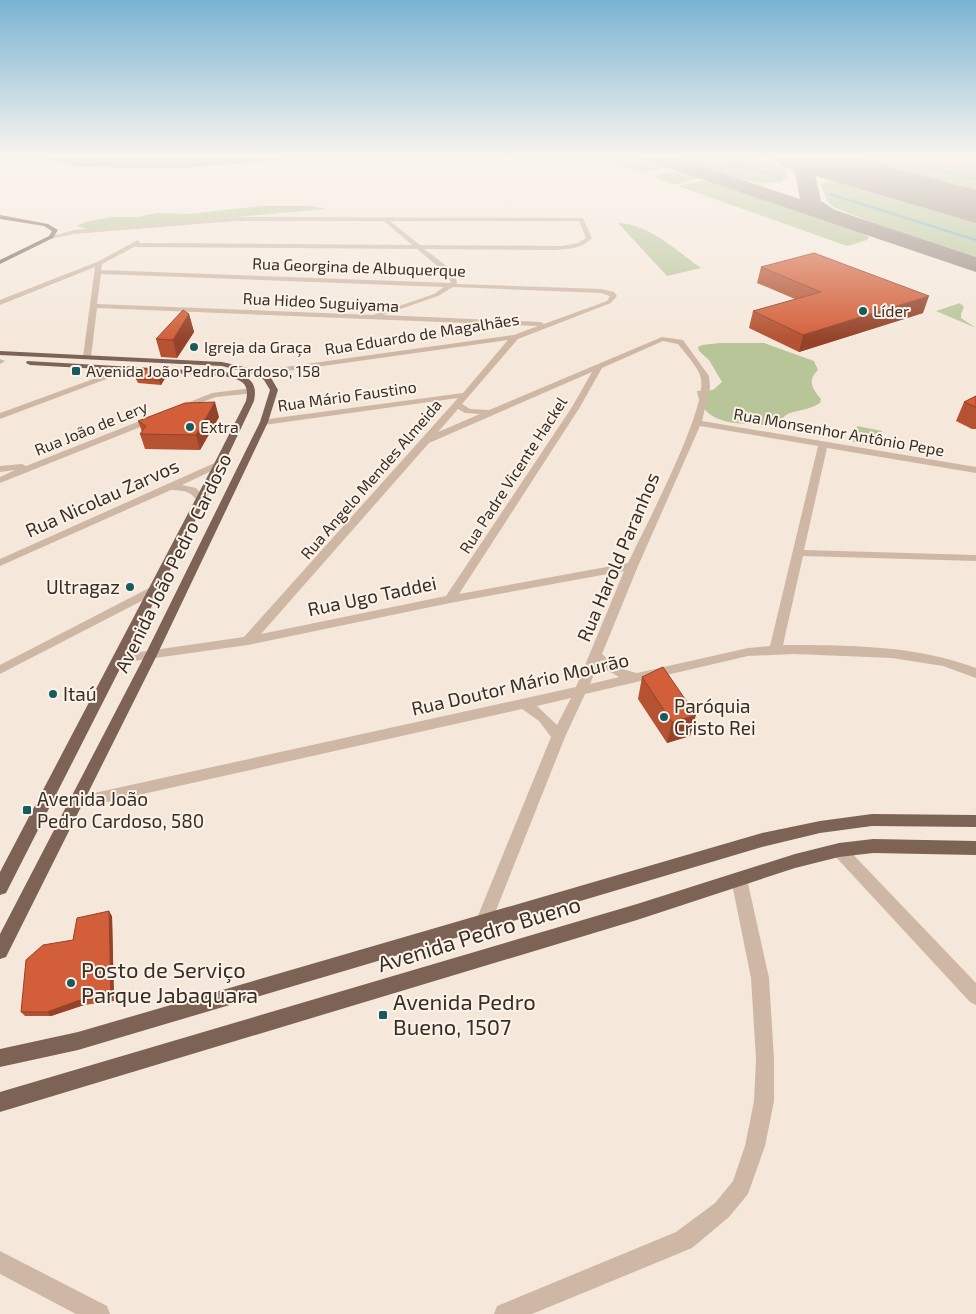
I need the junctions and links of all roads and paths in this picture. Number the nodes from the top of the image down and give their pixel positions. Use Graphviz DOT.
graph roads {
  1 [pos="2,217"];
  2 [pos="261,217"];
  3 [pos="385,219"];
  4 [pos="477,219"];
  5 [pos="236,220"];
  6 [pos="24,222"];
  7 [pos="166,226"];
  8 [pos="55,230"];
  9 [pos="74,232"];
  10 [pos="36,233"];
  11 [pos="51,237"];
  12 [pos="132,245"];
  13 [pos="420,249"];
  14 [pos="0,255"];
  15 [pos="0,262"];
  16 [pos="100,263"];
  17 [pos="98,272"];
  18 [pos="454,284"];
  19 [pos="614,298"];
  20 [pos="0,303"];
  21 [pos="94,306"];
  22 [pos="369,318"];
  23 [pos="547,324"];
  24 [pos="515,337"];
  25 [pos="87,357"];
  26 [pos="0,359"];
  27 [pos="600,365"];
  28 [pos="132,368"];
  29 [pos="259,373"];
  30 [pos="252,390"];
  31 [pos="464,395"];
  32 [pos="457,404"];
  33 [pos="494,412"];
  34 [pos="0,416"];
  35 [pos="445,418"];
  36 [pos="264,422"];
  37 [pos="467,423"];
  38 [pos="697,423"];
  39 [pos="426,441"];
  40 [pos="824,446"];
  41 [pos="42,464"];
  42 [pos="219,464"];
  43 [pos="0,469"];
  44 [pos="976,470"];
  45 [pos="0,480"];
  46 [pos="170,487"];
  47 [pos="201,499"];
  48 [pos="800,553"];
  49 [pos="976,558"];
  50 [pos="0,563"];
  51 [pos="632,566"];
  52 [pos="155,589"];
  53 [pos="450,600"];
  54 [pos="248,641"];
  55 [pos="776,648"];
  56 [pos="151,655"];
  57 [pos="596,656"];
  58 [pos="120,660"];
  59 [pos="0,670"];
  60 [pos="976,673"];
  61 [pos="636,677"];
  62 [pos="581,690"];
  63 [pos="523,704"];
  64 [pos="558,737"];
  65 [pos="76,803"];
  66 [pos="976,821"];
  67 [pos="976,848"];
  68 [pos="838,850"];
  69 [pos="739,879"];
  70 [pos="0,888"];
  71 [pos="483,923"];
  72 [pos="0,951"];
  73 [pos="976,996"];
  74 [pos="0,1058"];
  75 [pos="0,1102"];
  76 [pos="0,1262"];
  77 [pos="99,1314"];
  78 [pos="505,1314"];
  1 -- 6 [label="main road"];
  2 -- 5 [label="street"];
  3 -- 4 [label="street"];
  3 -- 5 [label="street"];
  3 -- 13 [label="street"];
  4 -- 13 [label="street"];
  5 -- 7 [label="street"];
  6 -- 8 [label="main road"];
  6 -- 10 [label="main road"];
  7 -- 9 [label="street"];
  7 -- 12 [label="street"];
  8 -- 9 [label="street"];
  8 -- 10 [label="main road"];
  8 -- 11 [label="main road"];
  9 -- 11 [label="street"];
  10 -- 11 [label="main road"];
  10 -- 14 [label="main road"];
  11 -- 15 [label="main road"];
  12 -- 13 [label="street"];
  12 -- 16 [label="street"];
  13 -- 18 [label="street"];
  16 -- 17 [label="street"];
  16 -- 20 [label="street"];
  17 -- 18 [label="street, Rua Georgina de Albuquerque"];
  17 -- 21 [label="street"];
  18 -- 19 [label="street, Rua Georgina de Albuquerque"];
  18 -- 22 [label="street"];
  19 -- 23 [label="street, Rua Eduardo de Magalhães"];
  21 -- 22 [label="street, Rua Hideo Suguiyama"];
  21 -- 25 [label="street"];
  22 -- 23 [label="street, Rua Hideo Suguiyama"];
  23 -- 24 [label="street, Rua Eduardo de Magalhães"];
  24 -- 29 [label="street, Rua Eduardo de Magalhães"];
  24 -- 31 [label="street, Rua Angelo Mendes Almeida"];
  25 -- 26 [label="main road"];
  25 -- 29 [label="main road"];
  26 -- 28 [label="main road"];
  27 -- 33 [label="street"];
  27 -- 38 [label="street, Rua Harold Paranhos"];
  27 -- 53 [label="street, Rua Padre Vicente Hackel"];
  28 -- 30 [label="main road"];
  28 -- 34 [label="street"];
  29 -- 36 [label="main road, Avenida João Pedro Cardoso"];
  30 -- 41 [label="street, Rua João de Lery"];
  30 -- 42 [label="main road, Avenida João Pedro Cardoso"];
  31 -- 32 [label="street, Rua Angelo Mendes Almeida"];
  31 -- 36 [label="street, Rua Mário Faustino"];
  32 -- 33 [label="street"];
  32 -- 35 [label="street, Rua Angelo Mendes Almeida"];
  33 -- 37 [label="street"];
  35 -- 37 [label="street"];
  35 -- 39 [label="street, Rua Angelo Mendes Almeida"];
  36 -- 56 [label="main road, Avenida João Pedro Cardoso"];
  37 -- 39 [label="street"];
  38 -- 40 [label="street, Rua Monsenhor Antônio Pepe"];
  38 -- 51 [label="street, Rua Harold Paranhos"];
  39 -- 54 [label="street, Rua Angelo Mendes Almeida"];
  40 -- 44 [label="street, Rua Monsenhor Antônio Pepe"];
  40 -- 48 [label="street"];
  41 -- 43 [label="street"];
  41 -- 45 [label="street, Rua João de Lery"];
  42 -- 46 [label="street, Rua Nicolau Zarvos"];
  42 -- 47 [label="main road, Avenida João Pedro Cardoso"];
  46 -- 47 [label="street"];
  46 -- 50 [label="street, Rua Nicolau Zarvos"];
  47 -- 52 [label="main road, Avenida João Pedro Cardoso"];
  48 -- 49 [label="street"];
  48 -- 55 [label="street"];
  51 -- 53 [label="street, Rua Ugo Taddei"];
  51 -- 57 [label="street, Rua Harold Paranhos"];
  52 -- 58 [label="main road, Avenida João Pedro Cardoso"];
  52 -- 59 [label="street"];
  53 -- 54 [label="street, Rua Ugo Taddei"];
  54 -- 56 [label="street, Rua Ugo Taddei"];
  55 -- 60 [label="street, Rua Doutor Mário Mourão"];
  55 -- 61 [label="street, Rua Doutor Mário Mourão"];
  56 -- 58 [label="street, Rua Ugo Taddei"];
  56 -- 65 [label="main road, Avenida João Pedro Cardoso"];
  57 -- 61 [label="street"];
  57 -- 62 [label="street, Rua Harold Paranhos"];
  58 -- 70 [label="main road, Avenida João Pedro Cardoso"];
  61 -- 62 [label="street, Rua Doutor Mário Mourão"];
  62 -- 63 [label="street, Rua Doutor Mário Mourão"];
  62 -- 64 [label="street, Rua Harold Paranhos"];
  63 -- 64 [label="street"];
  63 -- 65 [label="street, Rua Doutor Mário Mourão"];
  64 -- 71 [label="street, Rua Harold Paranhos"];
  65 -- 72 [label="main road, Avenida João Pedro Cardoso"];
  66 -- 71 [label="main road, Avenida Pedro Bueno"];
  67 -- 68 [label="main road, Avenida Pedro Bueno"];
  68 -- 69 [label="main road, Avenida Pedro Bueno"];
  68 -- 73 [label="street"];
  69 -- 75 [label="main road, Avenida Pedro Bueno"];
  69 -- 78 [label="street"];
  71 -- 74 [label="main road, Avenida Pedro Bueno"];
  76 -- 77 [label="street"];
}
